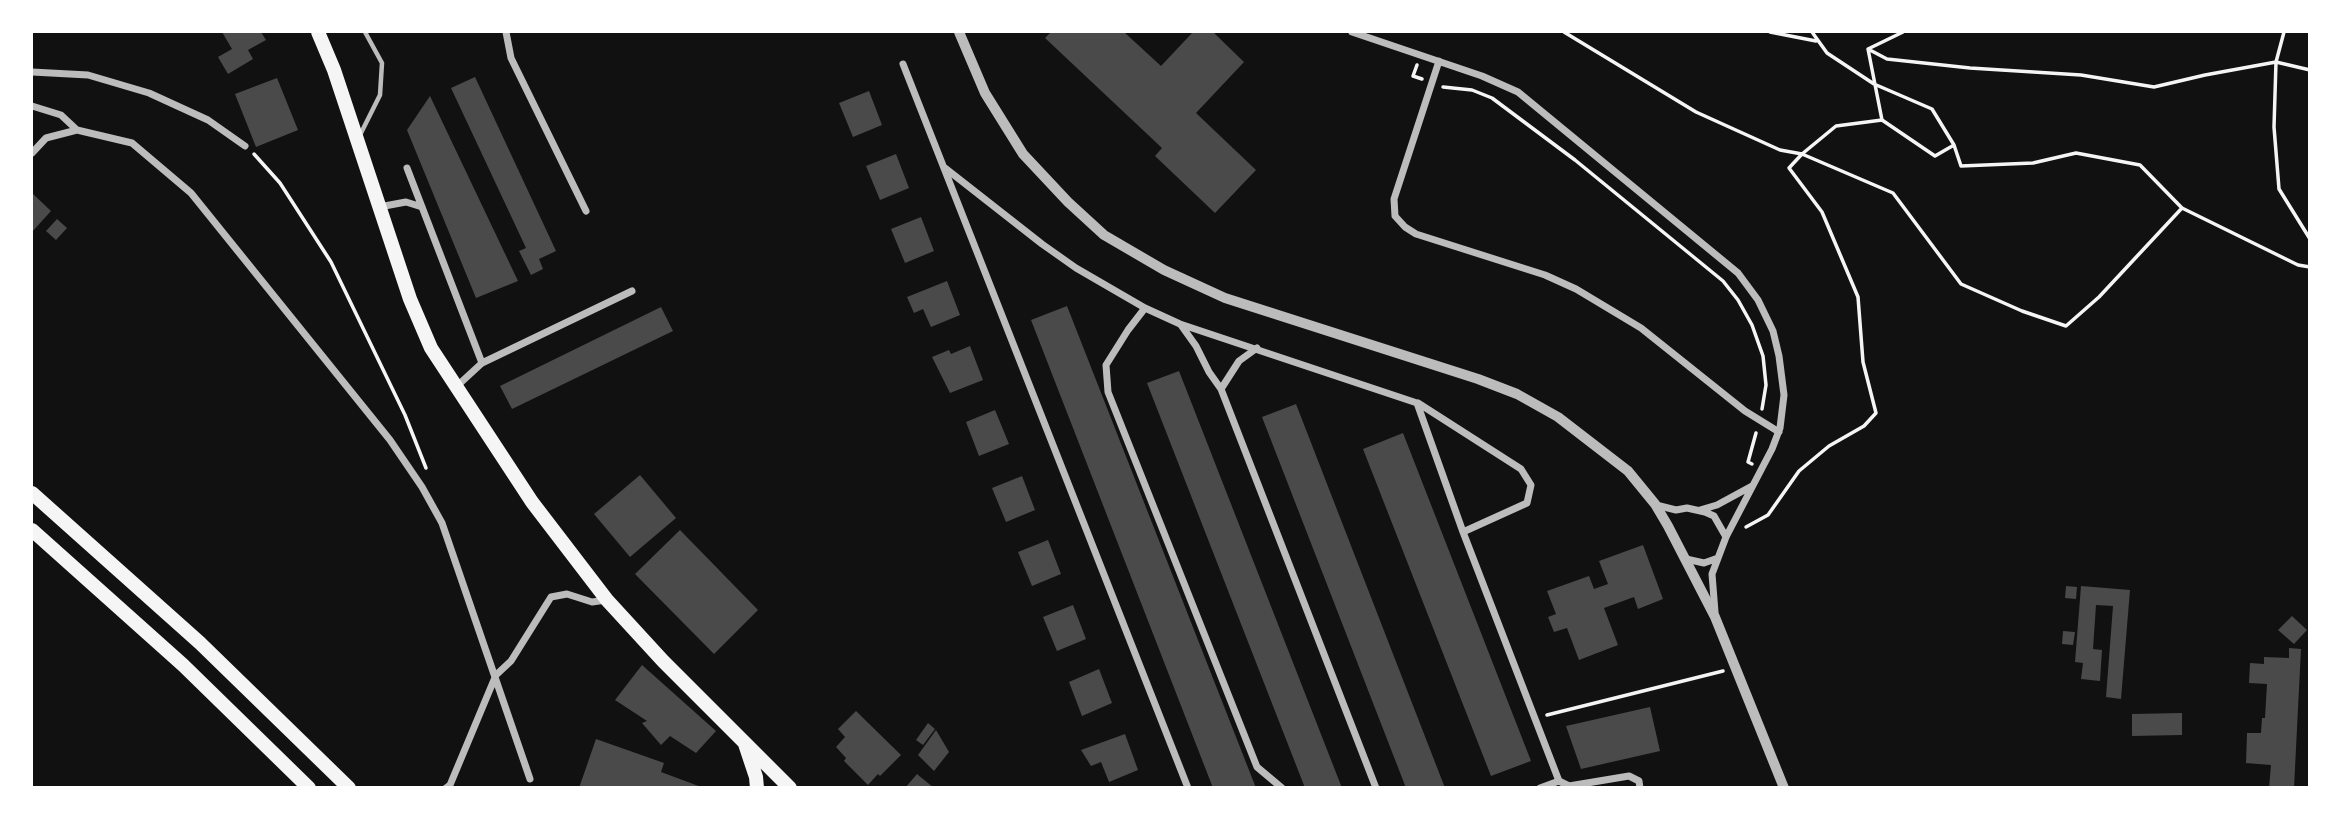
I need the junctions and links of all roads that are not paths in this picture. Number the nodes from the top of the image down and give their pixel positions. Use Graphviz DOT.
graph roads {
  1 [pos="318,32"];
  2 [pos="365,32"];
  3 [pos="506,32"];
  4 [pos="959,32"];
  5 [pos="1352,32"];
  6 [pos="1438,61"];
  7 [pos="903,64"];
  8 [pos="32,72"];
  9 [pos="32,106"];
  10 [pos="77,130"];
  11 [pos="357,141"];
  12 [pos="245,146"];
  13 [pos="32,153"];
  14 [pos="407,168"];
  15 [pos="945,168"];
  16 [pos="379,207"];
  17 [pos="422,207"];
  18 [pos="586,211"];
  19 [pos="632,291"];
  20 [pos="1145,308"];
  21 [pos="1180,324"];
  22 [pos="1257,348"];
  23 [pos="482,363"];
  24 [pos="456,387"];
  25 [pos="1221,389"];
  26 [pos="1417,403"];
  27 [pos="1779,432"];
  28 [pos="1753,485"];
  29 [pos="32,492"];
  30 [pos="1655,504"];
  31 [pos="1676,510"];
  32 [pos="1699,511"];
  33 [pos="1668,526"];
  34 [pos="32,530"];
  35 [pos="1463,532"];
  36 [pos="1726,537"];
  37 [pos="1718,558"];
  38 [pos="1686,559"];
  39 [pos="607,600"];
  40 [pos="1715,617"];
  41 [pos="496,676"];
  42 [pos="743,739"];
  43 [pos="530,779"];
  44 [pos="1559,781"];
  45 [pos="309,788"];
  46 [pos="349,788"];
  47 [pos="446,788"];
  48 [pos="757,788"];
  49 [pos="790,788"];
  50 [pos="1188,788"];
  51 [pos="1282,788"];
  52 [pos="1376,788"];
  53 [pos="1540,788"];
  54 [pos="1640,788"];
  55 [pos="1783,788"];
  1 -- 11 [label="main road"];
  2 -- 11 [label="lane"];
  3 -- 18 [label="street"];
  4 -- 30 [label="street"];
  5 -- 6 [label="street"];
  6 -- 27 [label="street"];
  6 -- 27 [label="street"];
  7 -- 15 [label="street"];
  8 -- 12 [label="street"];
  9 -- 10 [label="street"];
  10 -- 13 [label="street"];
  10 -- 41 [label="street"];
  11 -- 16 [label="main road"];
  14 -- 17 [label="street"];
  15 -- 20 [label="street"];
  15 -- 50 [label="street"];
  16 -- 17 [label="street"];
  16 -- 24 [label="main road"];
  17 -- 23 [label="street"];
  19 -- 23 [label="street"];
  20 -- 21 [label="street"];
  20 -- 51 [label="street"];
  21 -- 22 [label="street"];
  21 -- 25 [label="street"];
  22 -- 25 [label="street"];
  22 -- 26 [label="street"];
  23 -- 24 [label="street"];
  24 -- 39 [label="main road"];
  25 -- 52 [label="street"];
  26 -- 35 [label="street"];
  26 -- 35 [label="street"];
  27 -- 28 [label="street"];
  28 -- 32 [label="street"];
  28 -- 36 [label="street"];
  29 -- 46 [label="main road"];
  30 -- 31 [label="street"];
  30 -- 33 [label="street"];
  31 -- 32 [label="street"];
  31 -- 33 [label="street"];
  32 -- 36 [label="street"];
  33 -- 38 [label="street"];
  34 -- 45 [label="main road"];
  35 -- 44 [label="street"];
  36 -- 37 [label="street"];
  37 -- 38 [label="street"];
  37 -- 40 [label="street"];
  38 -- 40 [label="street"];
  39 -- 41 [label="street"];
  39 -- 42 [label="main road"];
  40 -- 55 [label="street"];
  41 -- 43 [label="street"];
  41 -- 47 [label="street"];
  42 -- 48 [label="main road"];
  42 -- 49 [label="main road"];
  44 -- 53 [label="street"];
  44 -- 54 [label="street"];
}
